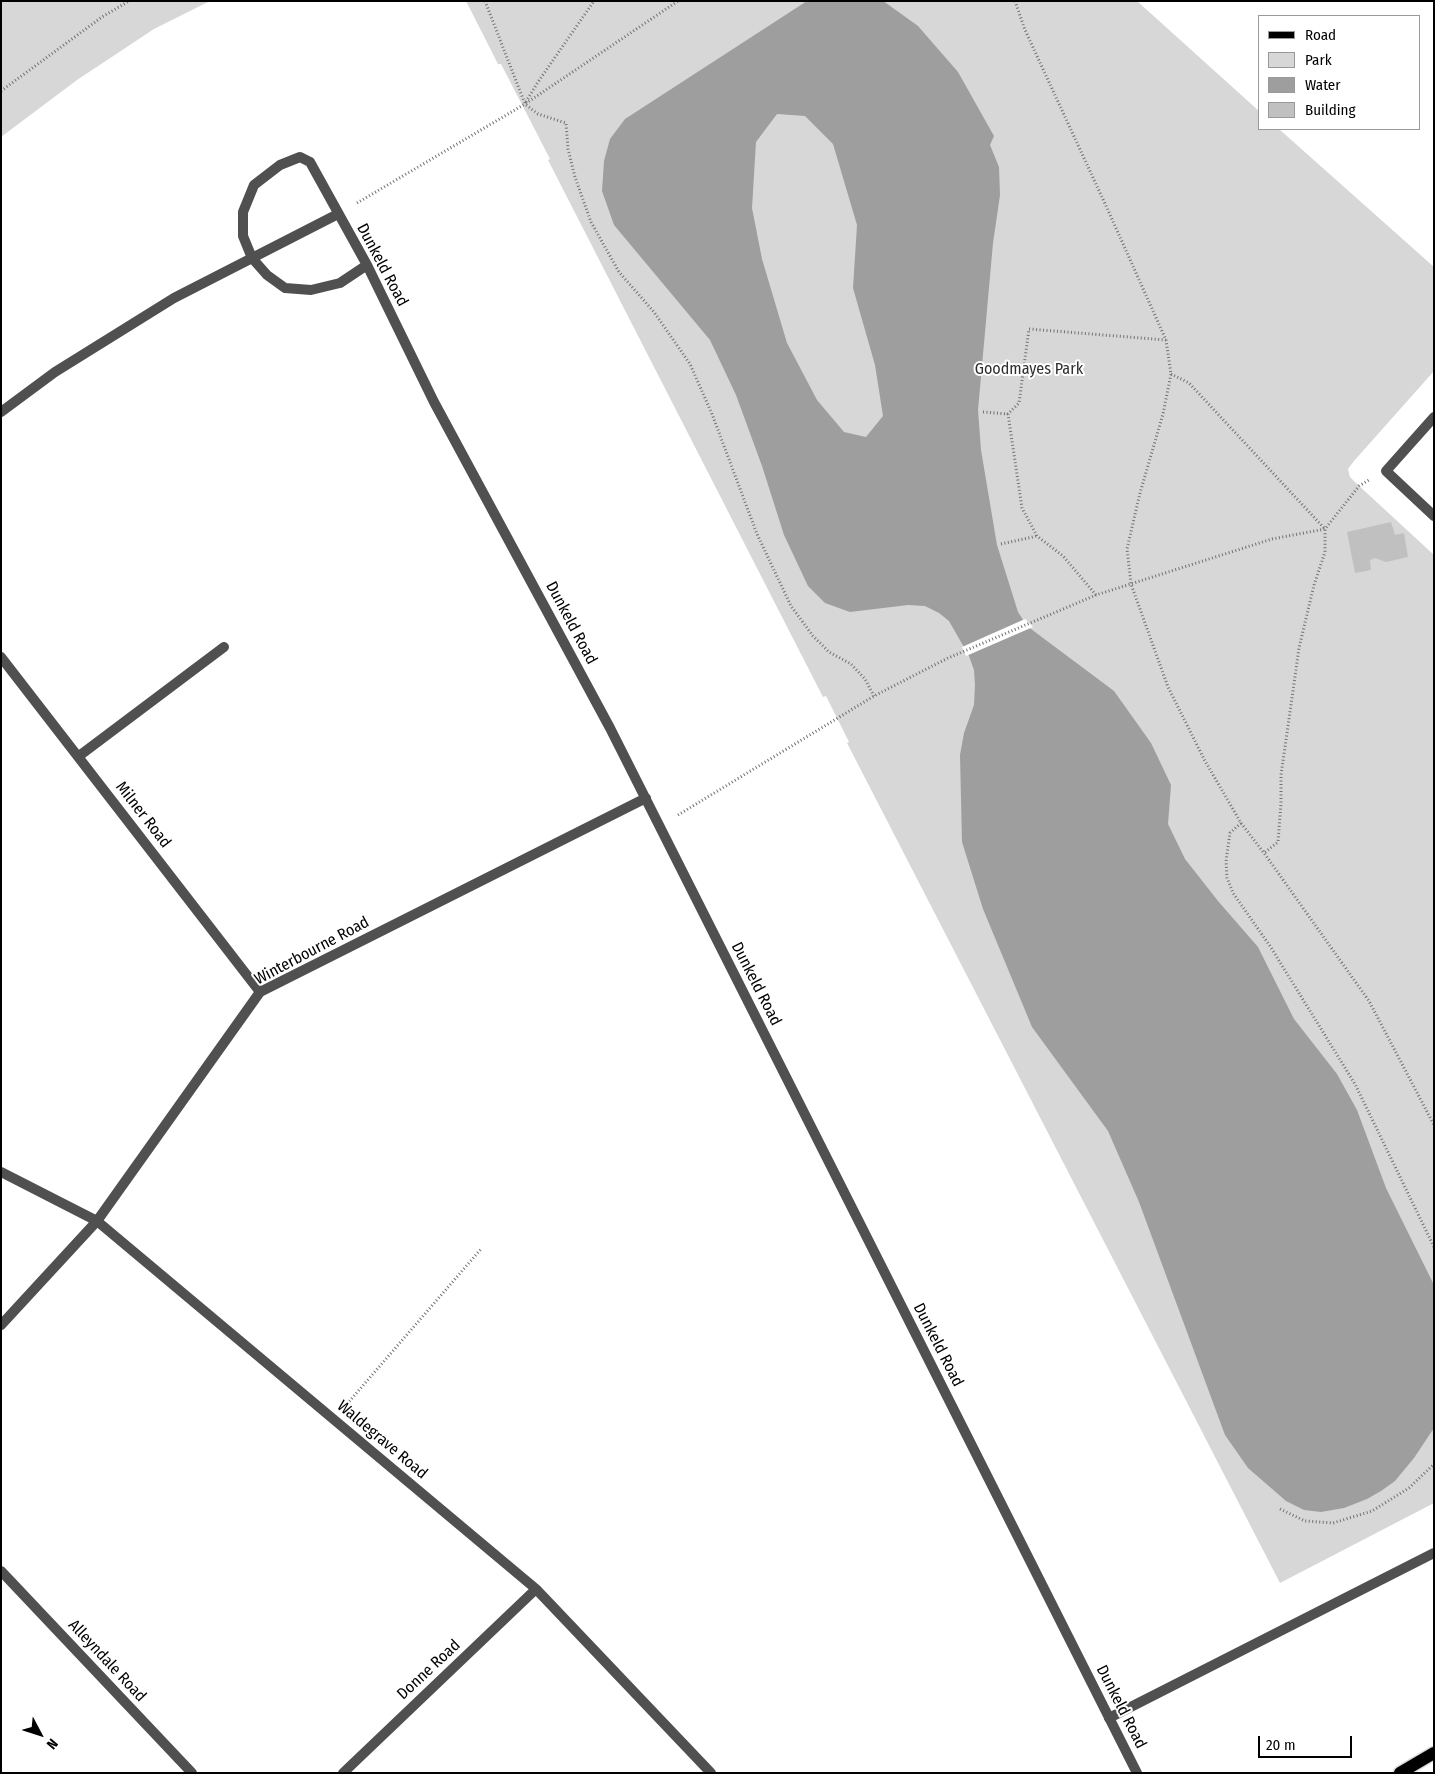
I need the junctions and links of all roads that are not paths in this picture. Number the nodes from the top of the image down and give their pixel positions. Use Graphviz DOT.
graph roads {
  1 [pos="338,214"];
  2 [pos="252,258"];
  3 [pos="367,265"];
  4 [pos="1,412"];
  5 [pos="1434,416"];
  6 [pos="1434,516"];
  7 [pos="224,647"];
  8 [pos="1,658"];
  9 [pos="79,756"];
  10 [pos="646,798"];
  11 [pos="260,992"];
  12 [pos="1,1172"];
  13 [pos="97,1221"];
  14 [pos="1,1325"];
  15 [pos="1434,1553"];
  16 [pos="1,1571"];
  17 [pos="536,1589"];
  18 [pos="1110,1718"];
  19 [pos="1434,1753"];
  20 [pos="192,1773"];
  21 [pos="342,1773"];
  22 [pos="710,1773"];
  23 [pos="1138,1773"];
  24 [pos="1400,1773"];
  1 -- 2 [label="street"];
  1 -- 2 [label="street, Dunkeld Road"];
  1 -- 3 [label="street, Dunkeld Road"];
  2 -- 3 [label="street"];
  2 -- 4 [label="street"];
  3 -- 10 [label="street, Dunkeld Road"];
  5 -- 6 [label="street"];
  7 -- 9 [label="street"];
  8 -- 9 [label="street, Milner Road"];
  9 -- 11 [label="street, Milner Road"];
  10 -- 11 [label="street, Winterbourne Road"];
  10 -- 18 [label="street, Dunkeld Road"];
  11 -- 13 [label="street, Winterbourne Road"];
  12 -- 13 [label="street, Waldegrave Road"];
  13 -- 14 [label="street, Winterbourne Road"];
  13 -- 17 [label="street, Waldegrave Road"];
  15 -- 18 [label="street"];
  16 -- 20 [label="street, Alleyndale Road"];
  17 -- 21 [label="street, Donne Road"];
  17 -- 22 [label="street, Waldegrave Road"];
  18 -- 23 [label="street, Dunkeld Road"];
  19 -- 24 [label="main road"];
}
